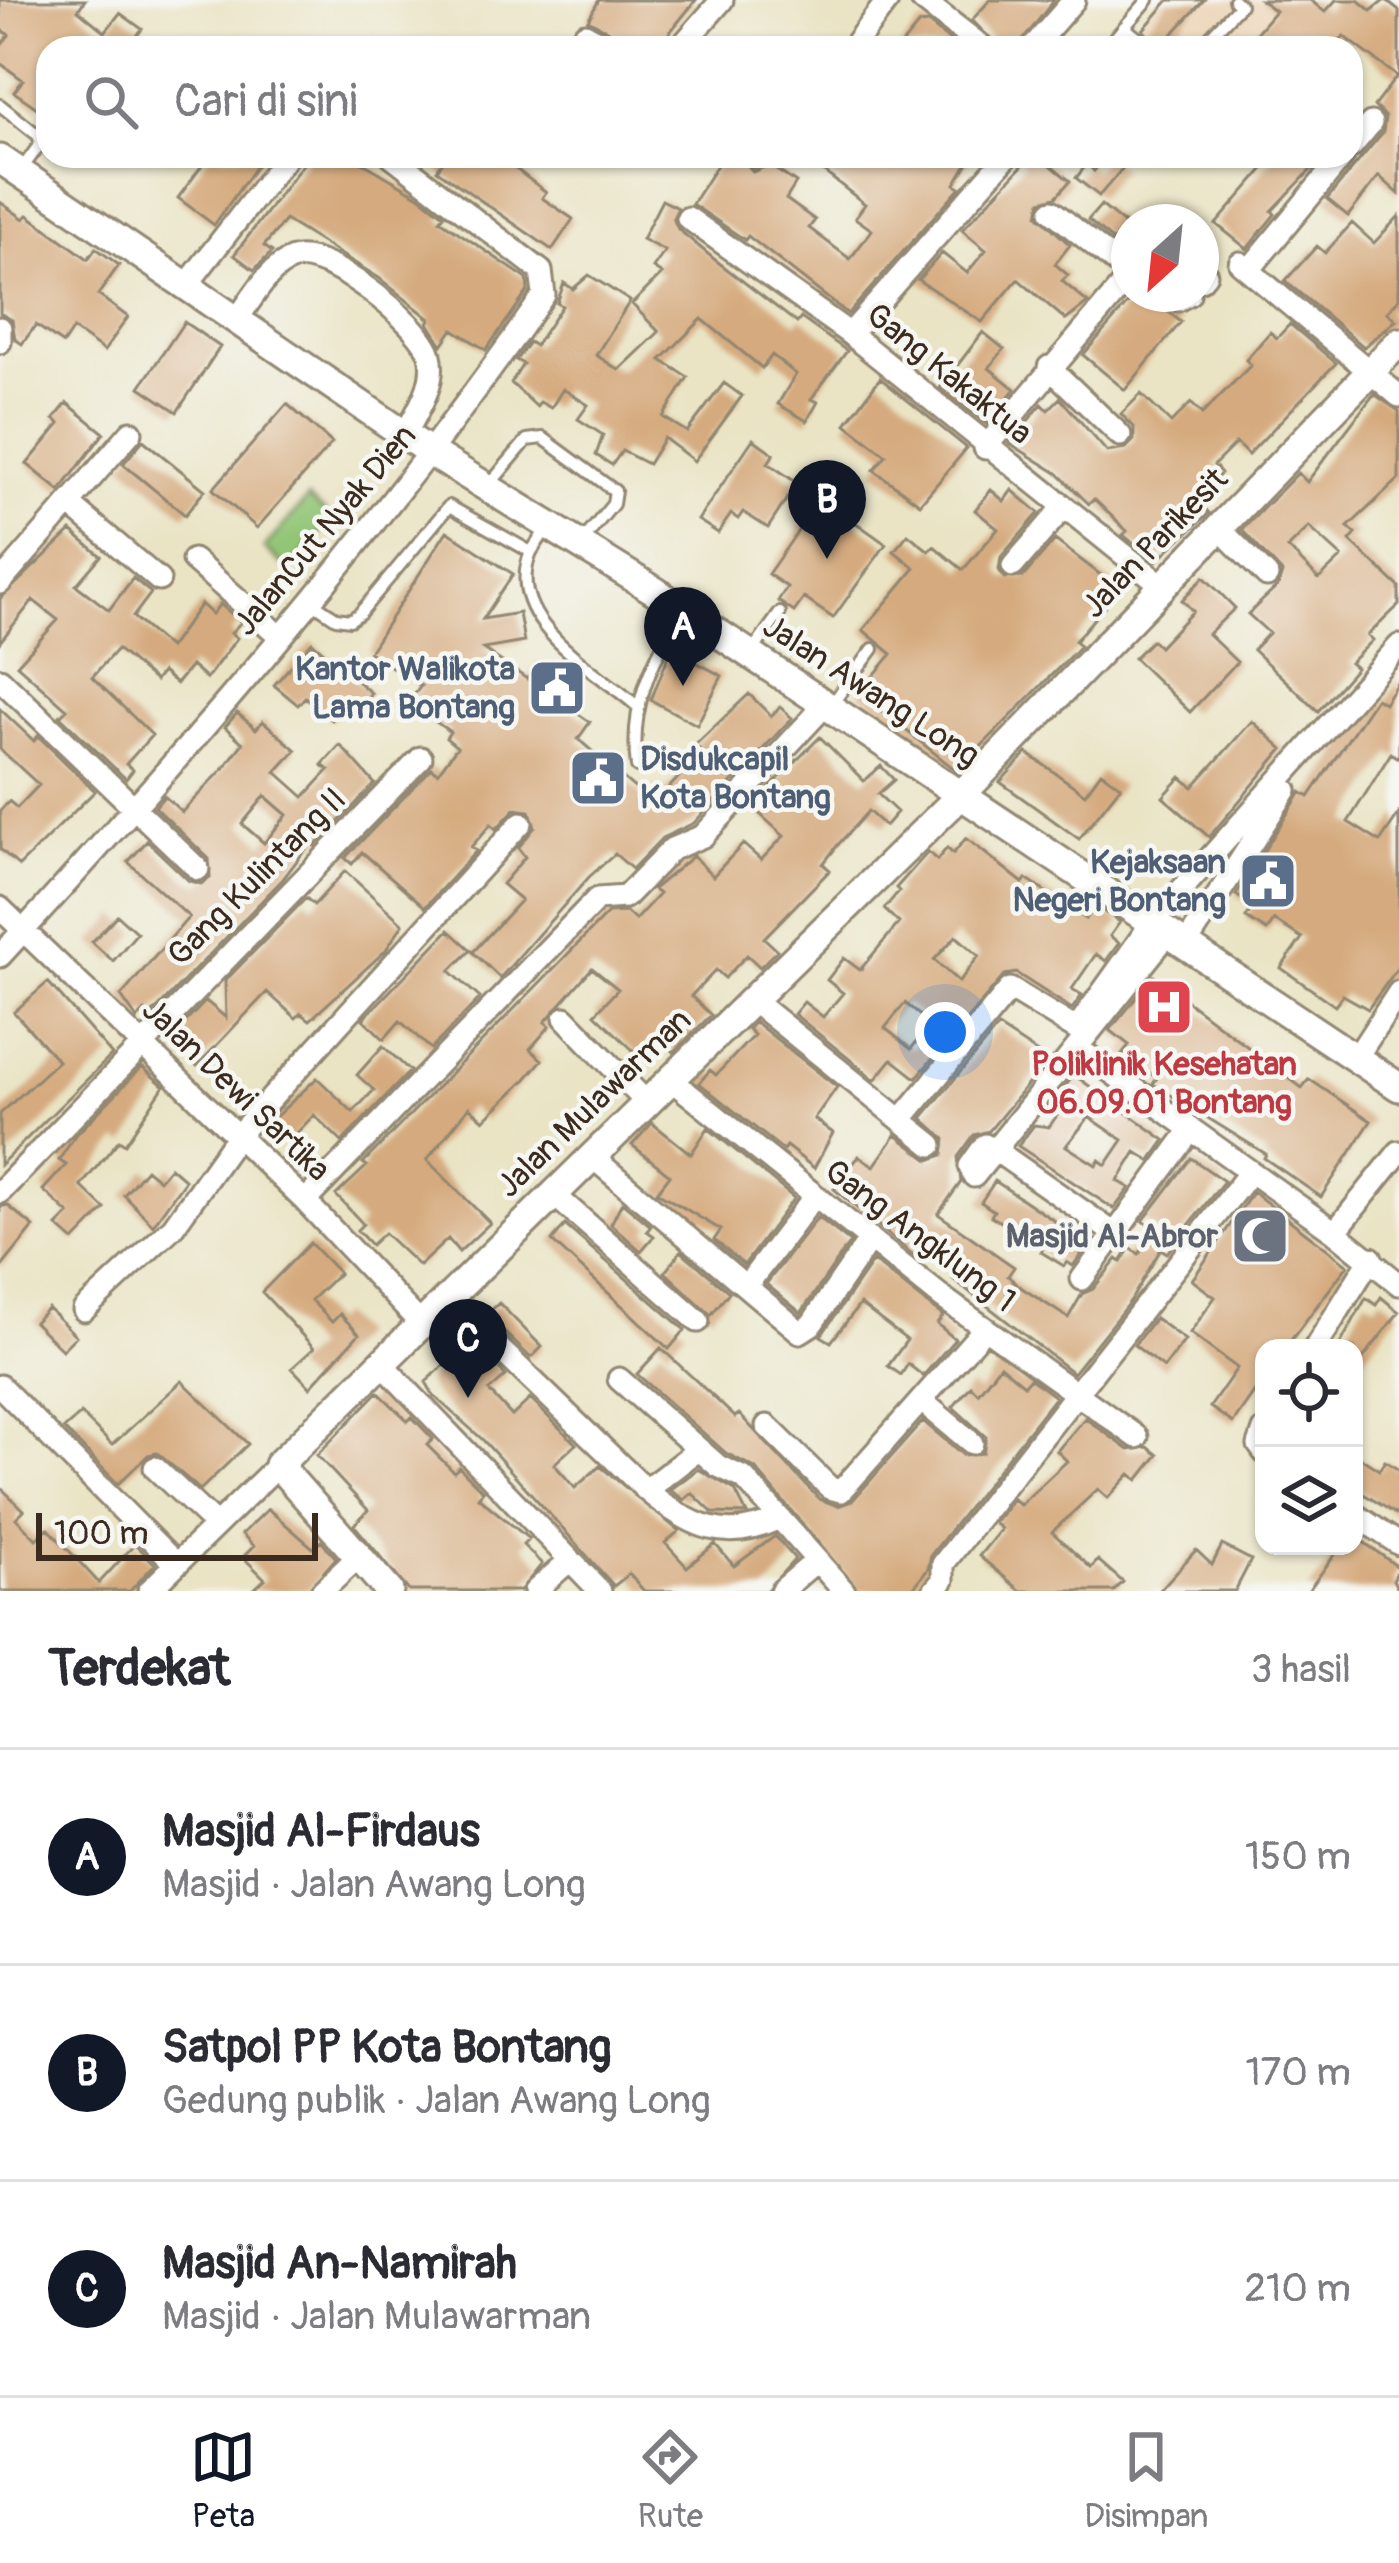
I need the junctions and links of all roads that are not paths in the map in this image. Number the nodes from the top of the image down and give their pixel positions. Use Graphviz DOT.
graph roads {
  1 [pos="722,0"];
  2 [pos="889,0"];
  3 [pos="922,0"];
  4 [pos="1074,0"];
  5 [pos="1148,0"];
  6 [pos="1234,0"];
  7 [pos="1124,27"];
  8 [pos="585,34"];
  9 [pos="589,36"];
  10 [pos="690,36"];
  11 [pos="861,36"];
  12 [pos="968,36"];
  13 [pos="1042,36"];
  14 [pos="1116,36"];
  15 [pos="1135,36"];
  16 [pos="1210,36"];
  17 [pos="0,105"];
  18 [pos="1371,123"];
  19 [pos="1363,133"];
  20 [pos="36,134"];
  21 [pos="36,147"];
  22 [pos="9,166"];
  23 [pos="278,168"];
  24 [pos="407,168"];
  25 [pos="996,168"];
  26 [pos="1332,168"];
  27 [pos="1052,211"];
  28 [pos="688,218"];
  29 [pos="1111,260"];
  30 [pos="186,286"];
  31 [pos="1111,296"];
  32 [pos="237,319"];
  33 [pos="0,328"];
  34 [pos="850,334"];
  35 [pos="0,342"];
  36 [pos="1399,342"];
  37 [pos="1049,367"];
  38 [pos="1371,370"];
  39 [pos="1399,396"];
  40 [pos="131,432"];
  41 [pos="406,433"];
  42 [pos="1120,435"];
  43 [pos="985,448"];
  44 [pos="433,454"];
  45 [pos="488,487"];
  46 [pos="69,504"];
  47 [pos="1063,508"];
  48 [pos="549,525"];
  49 [pos="1219,528"];
  50 [pos="580,544"];
  51 [pos="531,552"];
  52 [pos="193,560"];
  53 [pos="1012,566"];
  54 [pos="1267,576"];
  55 [pos="159,580"];
  56 [pos="0,583"];
  57 [pos="1163,586"];
  58 [pos="310,601"];
  59 [pos="683,610"];
  60 [pos="780,613"];
  61 [pos="281,637"];
  62 [pos="1399,646"];
  63 [pos="873,649"];
  64 [pos="751,655"];
  65 [pos="0,679"];
  66 [pos="637,706"];
  67 [pos="828,706"];
  68 [pos="421,758"];
  69 [pos="637,767"];
  70 [pos="1288,785"];
  71 [pos="962,794"];
  72 [pos="132,807"];
  73 [pos="520,824"];
  74 [pos="198,868"];
  75 [pos="0,908"];
  76 [pos="23,930"];
  77 [pos="1167,935"];
  78 [pos="0,956"];
  79 [pos="1399,992"];
  80 [pos="751,999"];
  81 [pos="565,1018"];
  82 [pos="140,1043"];
  83 [pos="1079,1049"];
  84 [pos="1356,1058"];
  85 [pos="670,1079"];
  86 [pos="1399,1088"];
  87 [pos="646,1102"];
  88 [pos="901,1120"];
  89 [pos="1190,1130"];
  90 [pos="238,1135"];
  91 [pos="932,1145"];
  92 [pos="1399,1151"];
  93 [pos="591,1156"];
  94 [pos="1250,1172"];
  95 [pos="0,1192"];
  96 [pos="552,1192"];
  97 [pos="814,1197"];
  98 [pos="305,1201"];
  99 [pos="1335,1232"];
  100 [pos="1114,1234"];
  101 [pos="870,1239"];
  102 [pos="1371,1258"];
  103 [pos="1082,1280"];
  104 [pos="1399,1284"];
  105 [pos="747,1285"];
  106 [pos="448,1299"];
  107 [pos="84,1310"];
  108 [pos="698,1322"];
  109 [pos="422,1324"];
  110 [pos="985,1328"];
  111 [pos="1321,1339"];
  112 [pos="382,1364"];
  113 [pos="619,1379"];
  114 [pos="0,1386"];
  115 [pos="1076,1392"];
  116 [pos="922,1402"];
  117 [pos="767,1426"];
  118 [pos="1137,1436"];
  119 [pos="972,1443"];
  120 [pos="699,1449"];
  121 [pos="278,1465"];
  122 [pos="155,1468"];
  123 [pos="646,1490"];
  124 [pos="778,1519"];
  125 [pos="1363,1520"];
  126 [pos="216,1525"];
  127 [pos="1399,1544"];
  128 [pos="358,1557"];
  129 [pos="570,1560"];
  130 [pos="815,1561"];
  131 [pos="165,1581"];
  132 [pos="938,1586"];
  133 [pos="322,1591"];
  134 [pos="389,1591"];
  135 [pos="535,1591"];
  136 [pos="600,1591"];
  137 [pos="781,1591"];
  138 [pos="844,1591"];
  139 [pos="966,1591"];
  1 -- 10 [label="street"];
  2 -- 11 [label="street"];
  3 -- 12 [label="street"];
  4 -- 13 [label="street"];
  5 -- 7 [label="lane"];
  6 -- 16 [label="lane"];
  7 -- 14 [label="lane"];
  7 -- 15 [label="lane"];
  8 -- 9 [label="street"];
  17 -- 20 [label="lane"];
  18 -- 19 [label="street"];
  21 -- 22 [label="lane"];
  22 -- 30 [label="street, Jalan Awang Long"];
  23 -- 30 [label="street"];
  24 -- 44 [label="street, JalanCut Nyak Dien"];
  25 -- 34 [label="street"];
  26 -- 38 [label="street"];
  27 -- 29 [label="street"];
  28 -- 34 [label="street, Gang Kakaktua"];
  30 -- 32 [label="street, Jalan Awang Long"];
  31 -- 37 [label="street"];
  32 -- 41 [label="street, Jalan Awang Long"];
  32 -- 41 [label="street"];
  33 -- 35 [label="street"];
  34 -- 43 [label="street, Gang Kakaktua"];
  36 -- 38 [label="street, Jalan Parikesit"];
  37 -- 42 [label="street"];
  37 -- 43 [label="street"];
  38 -- 39 [label="street"];
  38 -- 49 [label="street, Jalan Parikesit"];
  40 -- 46 [label="street"];
  41 -- 44 [label="street, Jalan Awang Long"];
  43 -- 47 [label="street, Gang Kakaktua"];
  44 -- 45 [label="street, Jalan Awang Long"];
  44 -- 58 [label="street, JalanCut Nyak Dien"];
  45 -- 48 [label="street, Jalan Awang Long"];
  45 -- 50 [label="lane"];
  46 -- 55 [label="street"];
  46 -- 56 [label="street"];
  47 -- 53 [label="street"];
  47 -- 57 [label="street, Gang Kakaktua"];
  48 -- 50 [label="street, Jalan Awang Long"];
  48 -- 51 [label="lane"];
  49 -- 54 [label="street"];
  49 -- 57 [label="street, Jalan Parikesit"];
  50 -- 59 [label="street, Jalan Awang Long"];
  51 -- 58 [label="lane"];
  51 -- 66 [label="lane"];
  52 -- 61 [label="street"];
  57 -- 71 [label="street, Jalan Parikesit"];
  58 -- 61 [label="street, JalanCut Nyak Dien"];
  59 -- 64 [label="street, Jalan Awang Long"];
  59 -- 66 [label="lane"];
  60 -- 64 [label="lane"];
  61 -- 72 [label="street, JalanCut Nyak Dien"];
  62 -- 77 [label="street"];
  63 -- 67 [label="lane"];
  64 -- 67 [label="street, Jalan Awang Long"];
  65 -- 72 [label="street"];
  66 -- 69 [label="lane"];
  67 -- 71 [label="street, Jalan Awang Long"];
  67 -- 98 [label="street"];
  68 -- 82 [label="street, Gang Kulintang II"];
  70 -- 77 [label="street"];
  71 -- 77 [label="street, Jalan Awang Long"];
  71 -- 80 [label="street, Jalan Mulawarman"];
  72 -- 74 [label="street"];
  72 -- 76 [label="street, JalanCut Nyak Dien"];
  73 -- 90 [label="street"];
  75 -- 76 [label="street, Jalan Dewi Sartika"];
  76 -- 78 [label="street, JalanCut Nyak Dien"];
  76 -- 82 [label="street, Jalan Dewi Sartika"];
  77 -- 83 [label="street"];
  77 -- 84 [label="street, Jalan Awang Long"];
  77 -- 88 [label="street"];
  79 -- 84 [label="street"];
  80 -- 85 [label="street, Jalan Mulawarman"];
  80 -- 88 [label="street"];
  81 -- 87 [label="street"];
  82 -- 90 [label="street, Jalan Dewi Sartika"];
  82 -- 95 [label="street, Gang Kulintang II"];
  83 -- 89 [label="street"];
  83 -- 100 [label="street"];
  84 -- 86 [label="street, Jalan Awang Long"];
  85 -- 87 [label="street, Jalan Mulawarman"];
  85 -- 97 [label="street, Gang Angklung 1"];
  87 -- 93 [label="street, Jalan Mulawarman"];
  88 -- 91 [label="street"];
  89 -- 94 [label="street"];
  89 -- 100 [label="street"];
  90 -- 98 [label="street, Jalan Dewi Sartika"];
  90 -- 107 [label="street"];
  92 -- 99 [label="street"];
  93 -- 96 [label="street, Jalan Mulawarman"];
  93 -- 105 [label="street"];
  94 -- 99 [label="street"];
  94 -- 115 [label="street"];
  96 -- 106 [label="street, Jalan Mulawarman"];
  96 -- 108 [label="street"];
  97 -- 101 [label="street, Gang Angklung 1"];
  97 -- 105 [label="street"];
  98 -- 109 [label="street, Jalan Dewi Sartika"];
  99 -- 102 [label="street"];
  100 -- 103 [label="street"];
  101 -- 105 [label="street"];
  101 -- 110 [label="street, Gang Angklung 1"];
  102 -- 104 [label="street"];
  102 -- 111 [label="street"];
  106 -- 109 [label="street, Jalan Mulawarman"];
  106 -- 123 [label="street"];
  109 -- 112 [label="street, Jalan Mulawarman"];
  110 -- 115 [label="street, Gang Angklung 1"];
  110 -- 116 [label="street"];
  112 -- 121 [label="street, Jalan Mulawarman"];
  112 -- 129 [label="street"];
  113 -- 120 [label="street"];
  114 -- 131 [label="street"];
  115 -- 118 [label="street, Gang Angklung 1"];
  115 -- 132 [label="street"];
  116 -- 117 [label="street"];
  116 -- 119 [label="street"];
  120 -- 123 [label="street"];
  120 -- 124 [label="street"];
  121 -- 126 [label="street, Jalan Mulawarman"];
  121 -- 128 [label="street"];
  122 -- 126 [label="street"];
  123 -- 124 [label="street"];
  124 -- 130 [label="street"];
  125 -- 127 [label="street"];
  126 -- 131 [label="street, Jalan Mulawarman"];
  128 -- 133 [label="street"];
  128 -- 134 [label="street"];
  129 -- 135 [label="street"];
  129 -- 136 [label="street"];
  130 -- 137 [label="street"];
  130 -- 138 [label="street"];
  132 -- 139 [label="street"];
}
